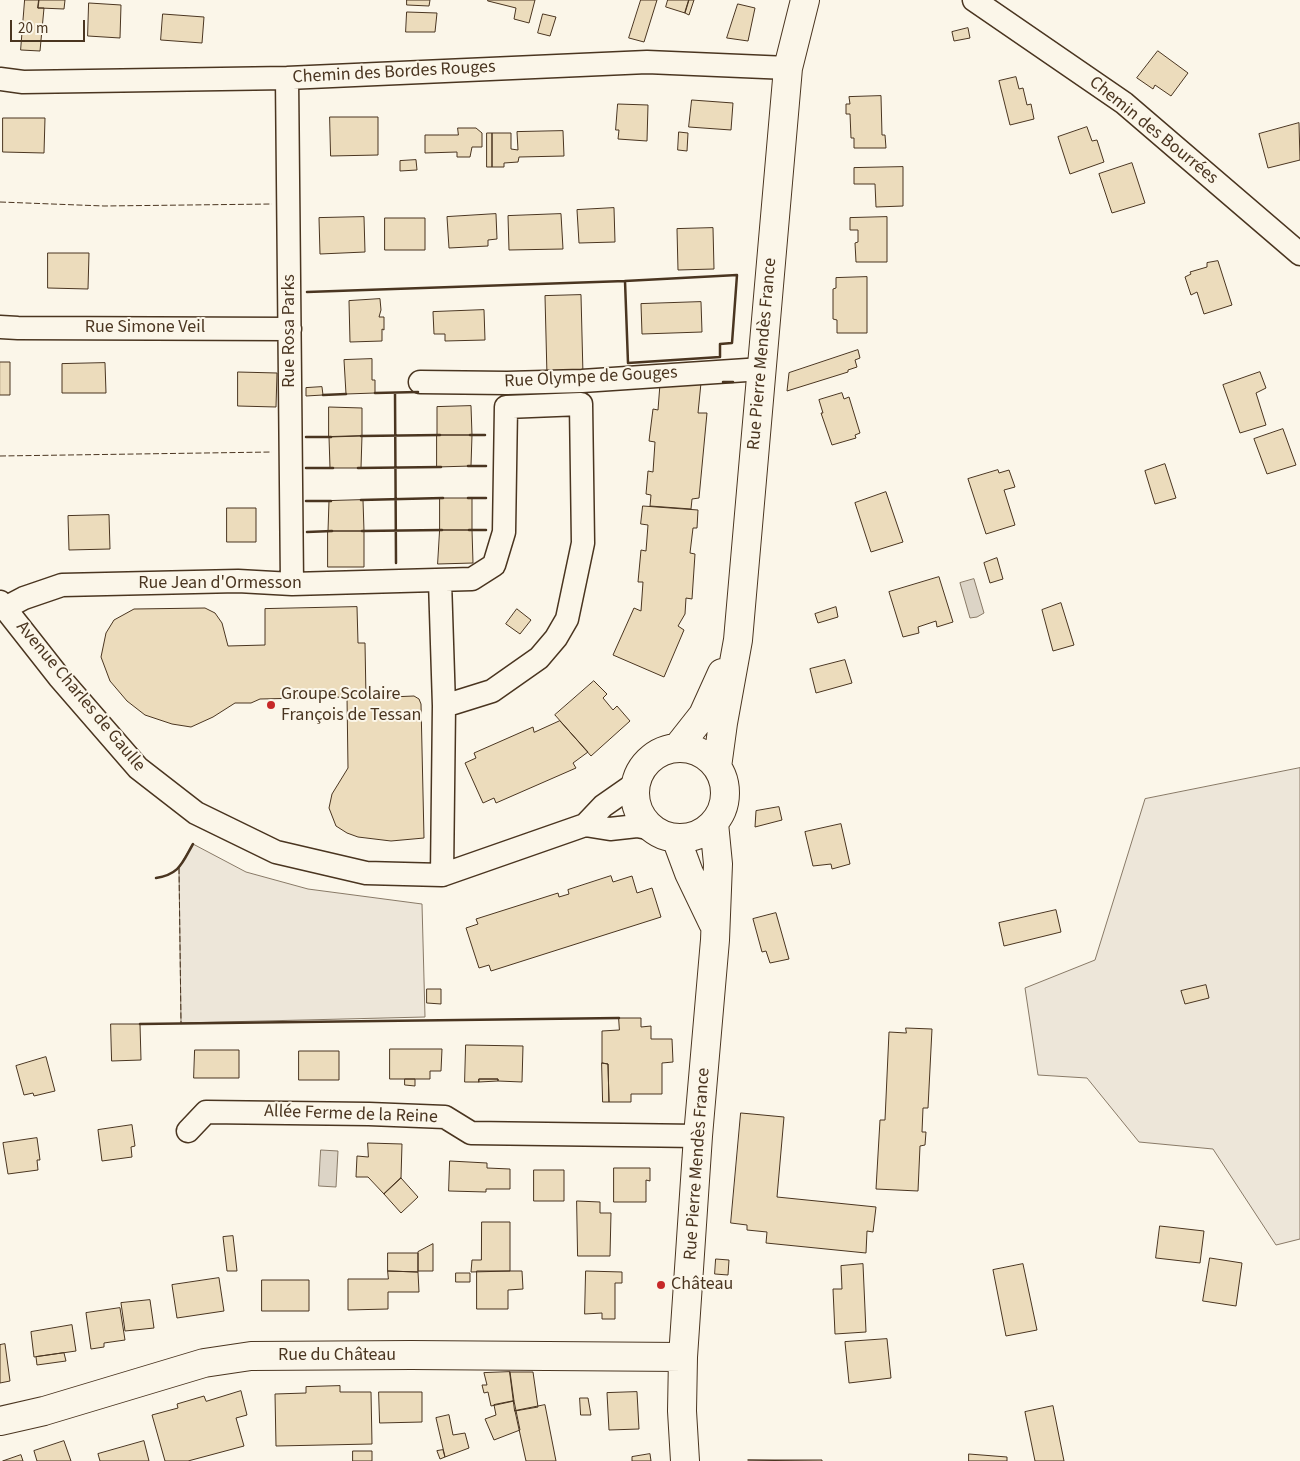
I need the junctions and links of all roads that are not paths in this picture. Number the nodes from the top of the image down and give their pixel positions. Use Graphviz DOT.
graph roads {
  1 [pos="805,0"];
  2 [pos="974,0"];
  3 [pos="788,68"];
  4 [pos="287,78"];
  5 [pos="0,79"];
  6 [pos="1300,254"];
  7 [pos="0,326"];
  8 [pos="290,329"];
  9 [pos="762,369"];
  10 [pos="420,382"];
  11 [pos="494,565"];
  12 [pos="440,581"];
  13 [pos="292,584"];
  14 [pos="2,605"];
  15 [pos="738,640"];
  16 [pos="444,706"];
  17 [pos="677,748"];
  18 [pos="717,767"];
  19 [pos="636,783"];
  20 [pos="714,823"];
  21 [pos="585,824"];
  22 [pos="664,833"];
  23 [pos="442,875"];
  24 [pos="715,926"];
  25 [pos="188,1131"];
  26 [pos="698,1136"];
  27 [pos="683,1358"];
  28 [pos="0,1421"];
  29 [pos="685,1461"];
  1 -- 3 [label="street, Rue Pierre Mendès France"];
  2 -- 6 [label="street, Chemin des Bourrées"];
  3 -- 4 [label="street, Chemin des Bordes Rouges"];
  3 -- 9 [label="street, Rue Pierre Mendès France"];
  4 -- 5 [label="street, Chemin des Bordes Rouges"];
  4 -- 8 [label="street, Rue Rosa Parks"];
  7 -- 8 [label="street, Rue Simone Veil"];
  8 -- 13 [label="street, Rue Rosa Parks"];
  9 -- 10 [label="street, Rue Olympe de Gouges"];
  9 -- 15 [label="street, Rue Pierre Mendès France"];
  11 -- 12 [label="street, Rue Jean d'Ormesson"];
  11 -- 16 [label="street, Rue Olympe de Gouges"];
  12 -- 13 [label="street, Rue Jean d'Ormesson"];
  12 -- 16 [label="street"];
  13 -- 14 [label="street, Rue Jean d'Ormesson"];
  14 -- 23 [label="street, Avenue Charles de Gaulle"];
  15 -- 17 [label="street, Rue Pierre Mendès France"];
  15 -- 18 [label="street, Rue Pierre Mendès France"];
  16 -- 23 [label="street"];
  17 -- 18 [label="street"];
  17 -- 19 [label="street"];
  18 -- 20 [label="street"];
  19 -- 21 [label="street, Avenue Charles de Gaulle"];
  19 -- 22 [label="street"];
  20 -- 22 [label="street"];
  20 -- 24 [label="street, Rue Pierre Mendès France"];
  21 -- 22 [label="street, Avenue Charles de Gaulle"];
  21 -- 23 [label="street, Avenue Charles de Gaulle"];
  22 -- 24 [label="street, Rue Pierre Mendès France"];
  24 -- 26 [label="street, Rue Pierre Mendès France"];
  25 -- 26 [label="street, Allée Ferme de la Reine"];
  26 -- 27 [label="street, Rue Pierre Mendès France"];
  27 -- 28 [label="street, Rue du Château"];
  27 -- 29 [label="street, Rue Pierre Mendès France"];
}
